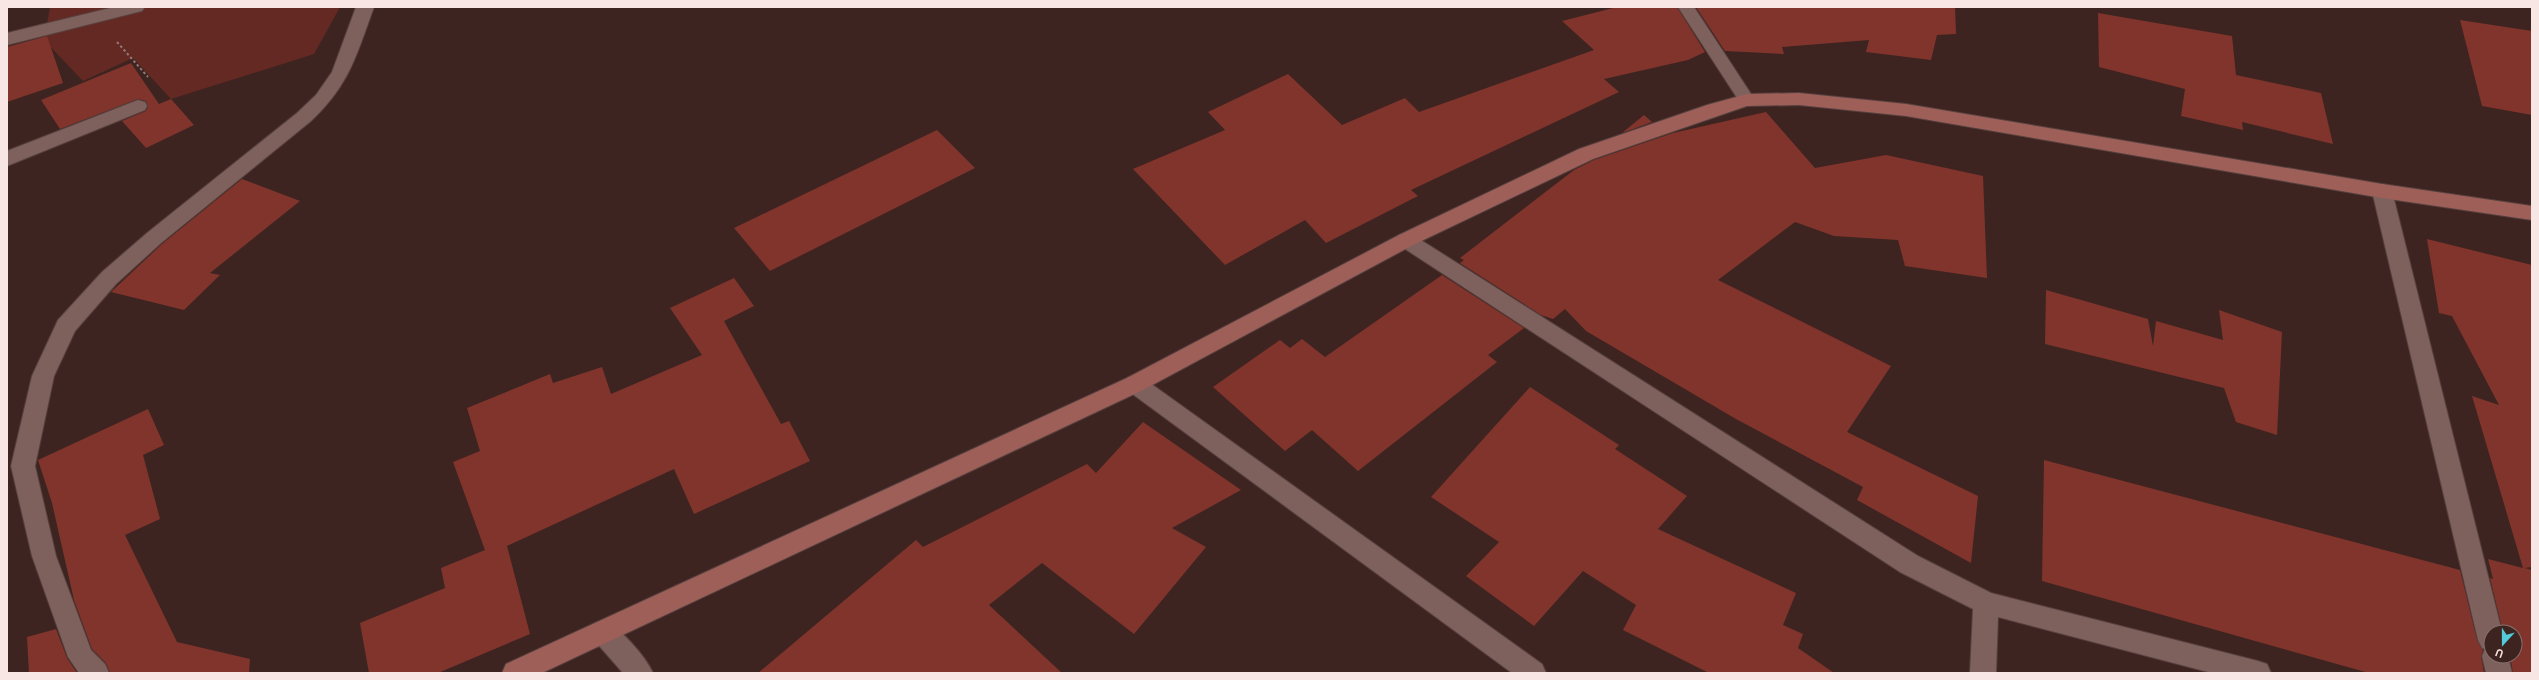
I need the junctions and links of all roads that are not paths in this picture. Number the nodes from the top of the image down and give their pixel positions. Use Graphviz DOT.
graph roads {
  1 [pos="136,7"];
  2 [pos="365,7"];
  3 [pos="1686,7"];
  4 [pos="7,39"];
  5 [pos="1747,100"];
  6 [pos="138,106"];
  7 [pos="7,159"];
  8 [pos="2382,191"];
  9 [pos="2532,214"];
  10 [pos="1406,240"];
  11 [pos="1135,384"];
  12 [pos="1986,603"];
  13 [pos="2487,624"];
  14 [pos="603,632"];
  15 [pos="96,673"];
  16 [pos="515,673"];
  17 [pos="640,673"];
  18 [pos="1533,673"];
  19 [pos="1983,673"];
  20 [pos="2258,673"];
  1 -- 4 [label="street"];
  2 -- 15 [label="street"];
  3 -- 5 [label="lane"];
  5 -- 8 [label="street"];
  5 -- 10 [label="street"];
  6 -- 7 [label="street"];
  8 -- 9 [label="street"];
  8 -- 13 [label="street"];
  10 -- 11 [label="street"];
  10 -- 12 [label="street"];
  11 -- 14 [label="street"];
  11 -- 18 [label="street"];
  12 -- 19 [label="street"];
  12 -- 20 [label="street"];
  14 -- 16 [label="street"];
  14 -- 17 [label="street"];
}
